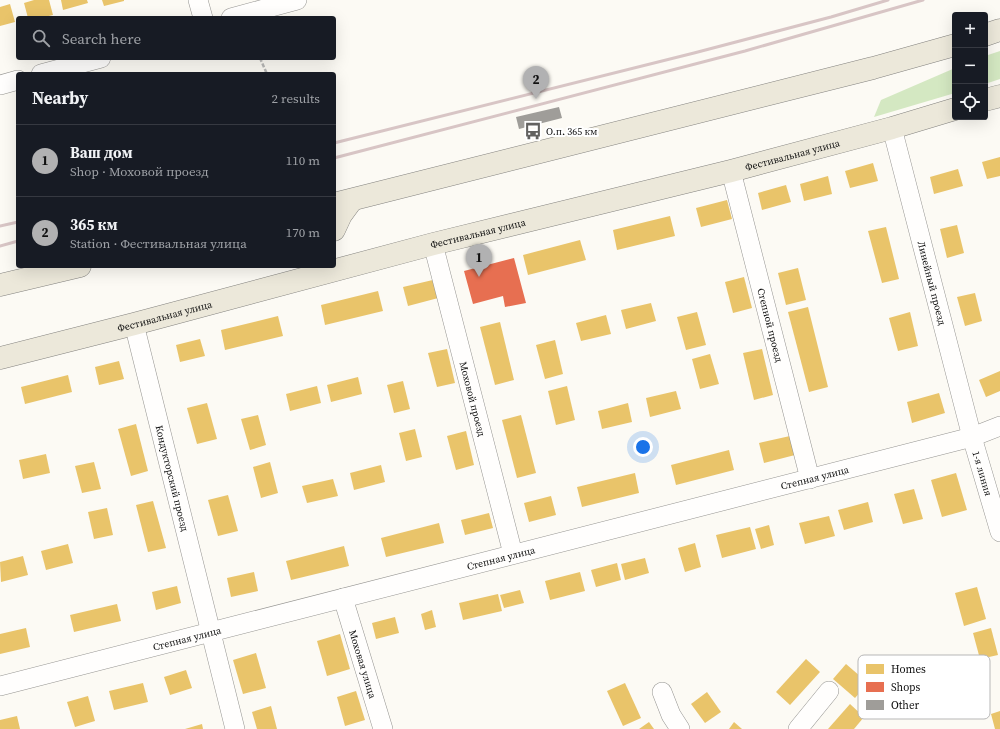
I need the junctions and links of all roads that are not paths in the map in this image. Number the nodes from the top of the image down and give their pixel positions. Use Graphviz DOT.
graph roads {
  1 [pos="198,0"];
  2 [pos="297,0"];
  3 [pos="202,16"];
  4 [pos="238,16"];
  5 [pos="1000,30"];
  6 [pos="988,34"];
  7 [pos="952,45"];
  8 [pos="94,60"];
  9 [pos="48,72"];
  10 [pos="16,81"];
  11 [pos="0,85"];
  12 [pos="1000,96"];
  13 [pos="988,99"];
  14 [pos="952,110"];
  15 [pos="892,128"];
  16 [pos="731,171"];
  17 [pos="343,202"];
  18 [pos="336,226"];
  19 [pos="433,244"];
  20 [pos="336,266"];
  21 [pos="72,268"];
  22 [pos="329,268"];
  23 [pos="0,285"];
  24 [pos="134,324"];
  25 [pos="0,358"];
  26 [pos="1000,426"];
  27 [pos="972,437"];
  28 [pos="810,479"];
  29 [pos="1000,532"];
  30 [pos="513,554"];
  31 [pos="343,598"];
  32 [pos="212,632"];
  33 [pos="0,686"];
  34 [pos="829,691"];
  35 [pos="662,692"];
  36 [pos="235,729"];
  37 [pos="383,729"];
  38 [pos="680,729"];
  39 [pos="798,729"];
  1 -- 3 [label="street"];
  2 -- 4 [label="street"];
  5 -- 6 [label="main road"];
  7 -- 17 [label="main road"];
  8 -- 9 [label="street"];
  10 -- 11 [label="street"];
  12 -- 13 [label="main road"];
  14 -- 15 [label="main road, Фестивальная улица"];
  15 -- 16 [label="main road, Фестивальная улица"];
  15 -- 27 [label="street, Линейный проезд"];
  16 -- 19 [label="main road, Фестивальная улица"];
  16 -- 28 [label="street, Степной проезд"];
  17 -- 18 [label="main road"];
  19 -- 20 [label="main road, Фестивальная улица"];
  19 -- 30 [label="street, Моховой проезд"];
  21 -- 23 [label="main road"];
  22 -- 24 [label="main road, Фестивальная улица"];
  24 -- 25 [label="main road, Фестивальная улица"];
  24 -- 32 [label="street, Кондукторский проезд"];
  26 -- 27 [label="street, Степная улица"];
  27 -- 28 [label="street, Степная улица"];
  27 -- 29 [label="street, 1-я линия"];
  28 -- 30 [label="street, Степная улица"];
  30 -- 31 [label="street, Степная улица"];
  31 -- 32 [label="street, Степная улица"];
  31 -- 37 [label="street, Моховая улица"];
  32 -- 33 [label="street, Степная улица"];
  32 -- 36 [label="street, Кондукторский проезд"];
  34 -- 39 [label="street"];
  35 -- 38 [label="street"];
}
